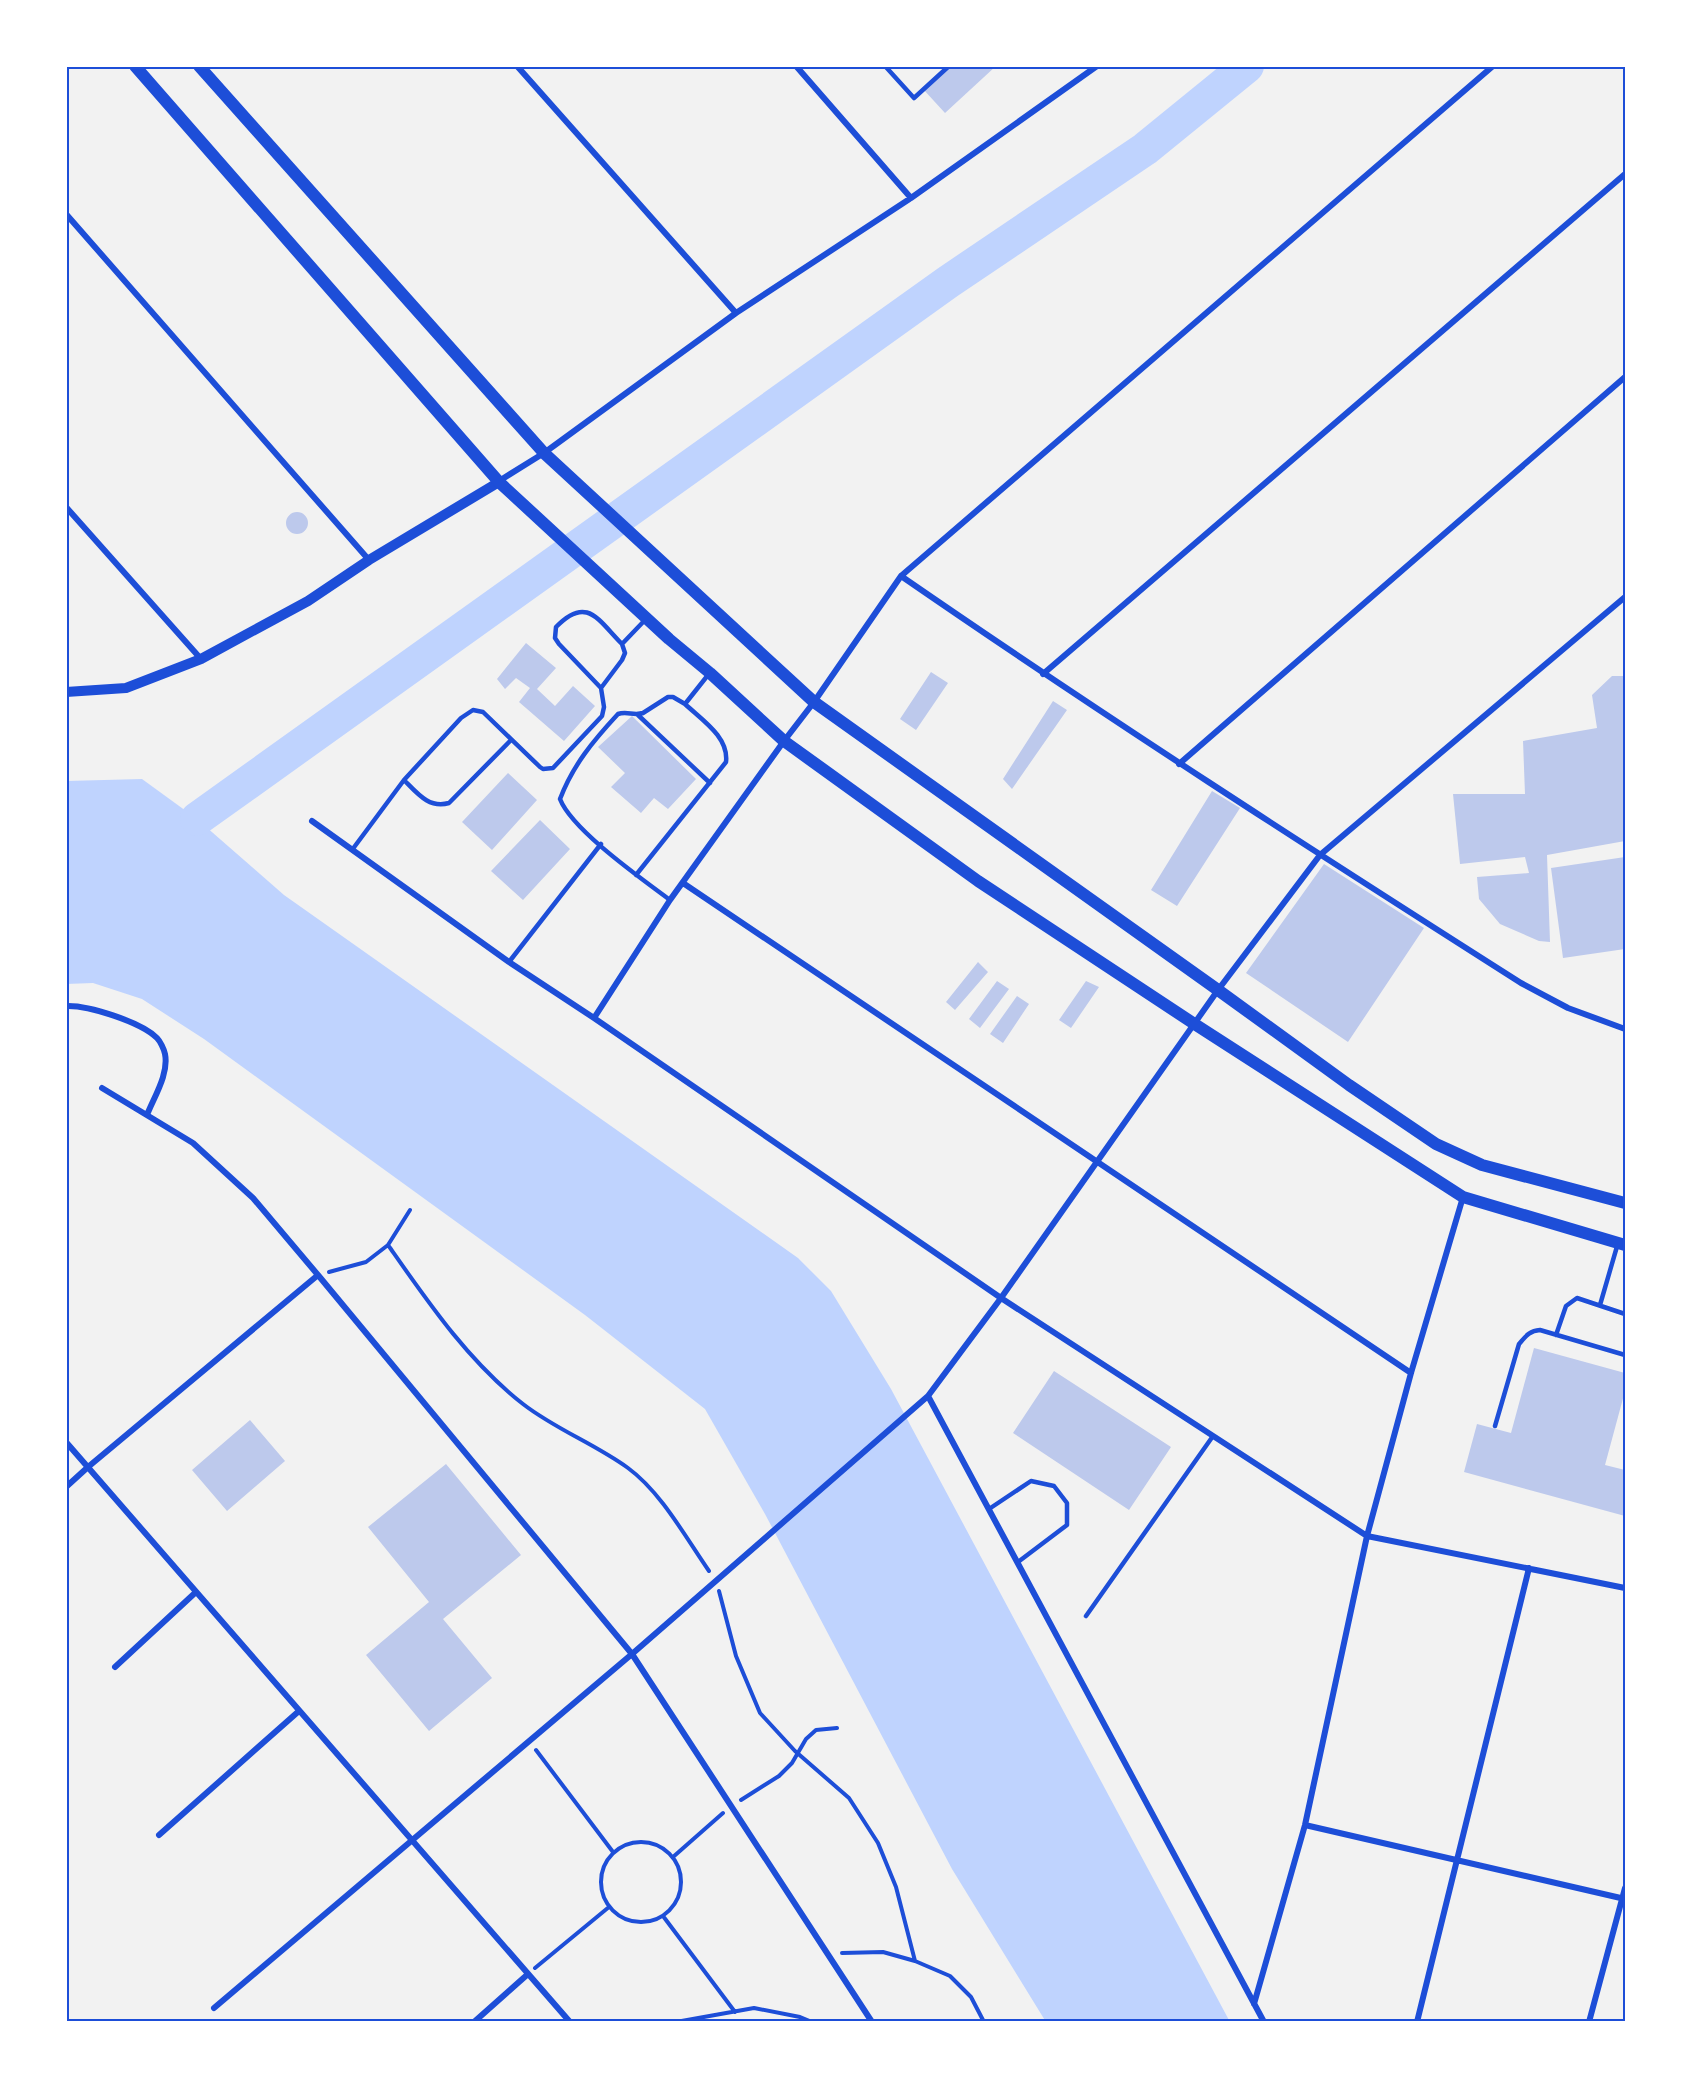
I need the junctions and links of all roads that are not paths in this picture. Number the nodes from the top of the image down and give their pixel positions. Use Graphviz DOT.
graph roads {
  1 [pos="135,66"];
  2 [pos="199,66"];
  3 [pos="517,66"];
  4 [pos="885,66"];
  5 [pos="949,66"];
  6 [pos="1097,66"];
  7 [pos="1493,66"];
  8 [pos="799,67"];
  9 [pos="1625,174"];
  10 [pos="911,198"];
  11 [pos="66,214"];
  12 [pos="736,313"];
  13 [pos="1625,377"];
  14 [pos="544,453"];
  15 [pos="499,482"];
  16 [pos="66,507"];
  17 [pos="369,560"];
  18 [pos="901,576"];
  19 [pos="1625,597"];
  20 [pos="647,618"];
  21 [pos="622,644"];
  22 [pos="201,659"];
  23 [pos="710,673"];
  24 [pos="1043,674"];
  25 [pos="601,688"];
  26 [pos="66,692"];
  27 [pos="814,702"];
  28 [pos="685,704"];
  29 [pos="638,715"];
  30 [pos="511,740"];
  31 [pos="784,741"];
  32 [pos="1179,764"];
  33 [pos="404,780"];
  34 [pos="710,783"];
  35 [pos="312,821"];
  36 [pos="601,844"];
  37 [pos="352,850"];
  38 [pos="1320,855"];
  39 [pos="636,875"];
  40 [pos="683,883"];
  41 [pos="670,900"];
  42 [pos="509,962"];
  43 [pos="1218,990"];
  44 [pos="66,1006"];
  45 [pos="594,1018"];
  46 [pos="1193,1023"];
  47 [pos="1625,1029"];
  48 [pos="102,1089"];
  49 [pos="147,1115"];
  50 [pos="1098,1162"];
  51 [pos="1463,1197"];
  52 [pos="1625,1203"];
  53 [pos="1621,1244"];
  54 [pos="318,1275"];
  55 [pos="1001,1298"];
  56 [pos="1600,1305"];
  57 [pos="1625,1314"];
  58 [pos="1556,1335"];
  59 [pos="1625,1348"];
  60 [pos="1624,1355"];
  61 [pos="1411,1372"];
  62 [pos="928,1396"];
  63 [pos="1495,1426"];
  64 [pos="1213,1436"];
  65 [pos="66,1442"];
  66 [pos="87,1467"];
  67 [pos="66,1488"];
  68 [pos="989,1509"];
  69 [pos="1367,1536"];
  70 [pos="1018,1562"];
  71 [pos="1529,1568"];
  72 [pos="1625,1588"];
  73 [pos="196,1592"];
  74 [pos="1086,1616"];
  75 [pos="632,1654"];
  76 [pos="115,1667"];
  77 [pos="299,1711"];
  78 [pos="1305,1825"];
  79 [pos="159,1835"];
  80 [pos="411,1840"];
  81 [pos="1458,1860"];
  82 [pos="1625,1888"];
  83 [pos="1624,1898"];
  84 [pos="528,1974"];
  85 [pos="1254,2004"];
  86 [pos="214,2008"];
  87 [pos="474,2022"];
  88 [pos="570,2022"];
  89 [pos="873,2022"];
  90 [pos="1264,2022"];
  91 [pos="1417,2022"];
  92 [pos="1589,2022"];
  1 -- 15 [label="main road"];
  2 -- 14 [label="main road"];
  3 -- 12 [label="street"];
  4 -- 5 [label="lane"];
  6 -- 10 [label="street"];
  7 -- 18 [label="street"];
  8 -- 10 [label="street"];
  9 -- 24 [label="street"];
  10 -- 12 [label="street"];
  11 -- 17 [label="street"];
  12 -- 14 [label="street"];
  13 -- 32 [label="street"];
  14 -- 15 [label="street"];
  14 -- 27 [label="main road"];
  15 -- 17 [label="street"];
  15 -- 20 [label="main road"];
  16 -- 22 [label="street"];
  17 -- 22 [label="street"];
  18 -- 24 [label="street"];
  18 -- 27 [label="street"];
  19 -- 38 [label="street"];
  20 -- 21 [label="lane"];
  20 -- 23 [label="main road"];
  21 -- 25 [label="lane"];
  21 -- 25 [label="lane"];
  22 -- 26 [label="street"];
  23 -- 28 [label="lane"];
  23 -- 31 [label="main road"];
  24 -- 32 [label="street"];
  25 -- 30 [label="lane"];
  27 -- 31 [label="street"];
  27 -- 43 [label="main road"];
  28 -- 29 [label="lane"];
  28 -- 34 [label="lane"];
  29 -- 34 [label="lane"];
  29 -- 36 [label="lane"];
  30 -- 33 [label="lane"];
  30 -- 33 [label="lane"];
  31 -- 40 [label="street"];
  31 -- 46 [label="main road"];
  32 -- 38 [label="street"];
  33 -- 37 [label="lane"];
  34 -- 39 [label="lane"];
  35 -- 37 [label="street"];
  36 -- 39 [label="lane"];
  36 -- 42 [label="lane"];
  37 -- 42 [label="street"];
  38 -- 43 [label="street"];
  38 -- 47 [label="street"];
  39 -- 41 [label="lane"];
  40 -- 41 [label="street"];
  40 -- 50 [label="street"];
  41 -- 45 [label="street"];
  42 -- 45 [label="street"];
  43 -- 46 [label="street"];
  43 -- 52 [label="main road"];
  44 -- 49 [label="street"];
  45 -- 55 [label="street"];
  46 -- 50 [label="street"];
  46 -- 51 [label="main road"];
  48 -- 49 [label="street"];
  49 -- 54 [label="street"];
  50 -- 55 [label="street"];
  50 -- 61 [label="street"];
  51 -- 53 [label="main road"];
  51 -- 61 [label="street"];
  53 -- 56 [label="lane"];
  54 -- 66 [label="street"];
  54 -- 75 [label="street"];
  55 -- 62 [label="street"];
  55 -- 64 [label="street"];
  56 -- 57 [label="lane"];
  56 -- 58 [label="lane"];
  58 -- 60 [label="lane"];
  58 -- 63 [label="lane"];
  59 -- 60 [label="lane"];
  61 -- 69 [label="street"];
  62 -- 68 [label="street"];
  62 -- 75 [label="street"];
  64 -- 69 [label="street"];
  64 -- 74 [label="lane"];
  65 -- 66 [label="street"];
  66 -- 67 [label="street"];
  66 -- 73 [label="street"];
  68 -- 70 [label="street"];
  68 -- 70 [label="lane"];
  69 -- 71 [label="street"];
  69 -- 78 [label="street"];
  70 -- 85 [label="street"];
  71 -- 72 [label="street"];
  71 -- 81 [label="street"];
  73 -- 76 [label="street"];
  73 -- 77 [label="street"];
  75 -- 80 [label="street"];
  75 -- 89 [label="street"];
  77 -- 79 [label="street"];
  77 -- 80 [label="street"];
  78 -- 81 [label="street"];
  78 -- 85 [label="street"];
  80 -- 84 [label="street"];
  80 -- 86 [label="street"];
  81 -- 83 [label="street"];
  81 -- 91 [label="street"];
  82 -- 83 [label="street"];
  83 -- 92 [label="street"];
  84 -- 87 [label="street"];
  84 -- 88 [label="street"];
  85 -- 90 [label="street"];
}
